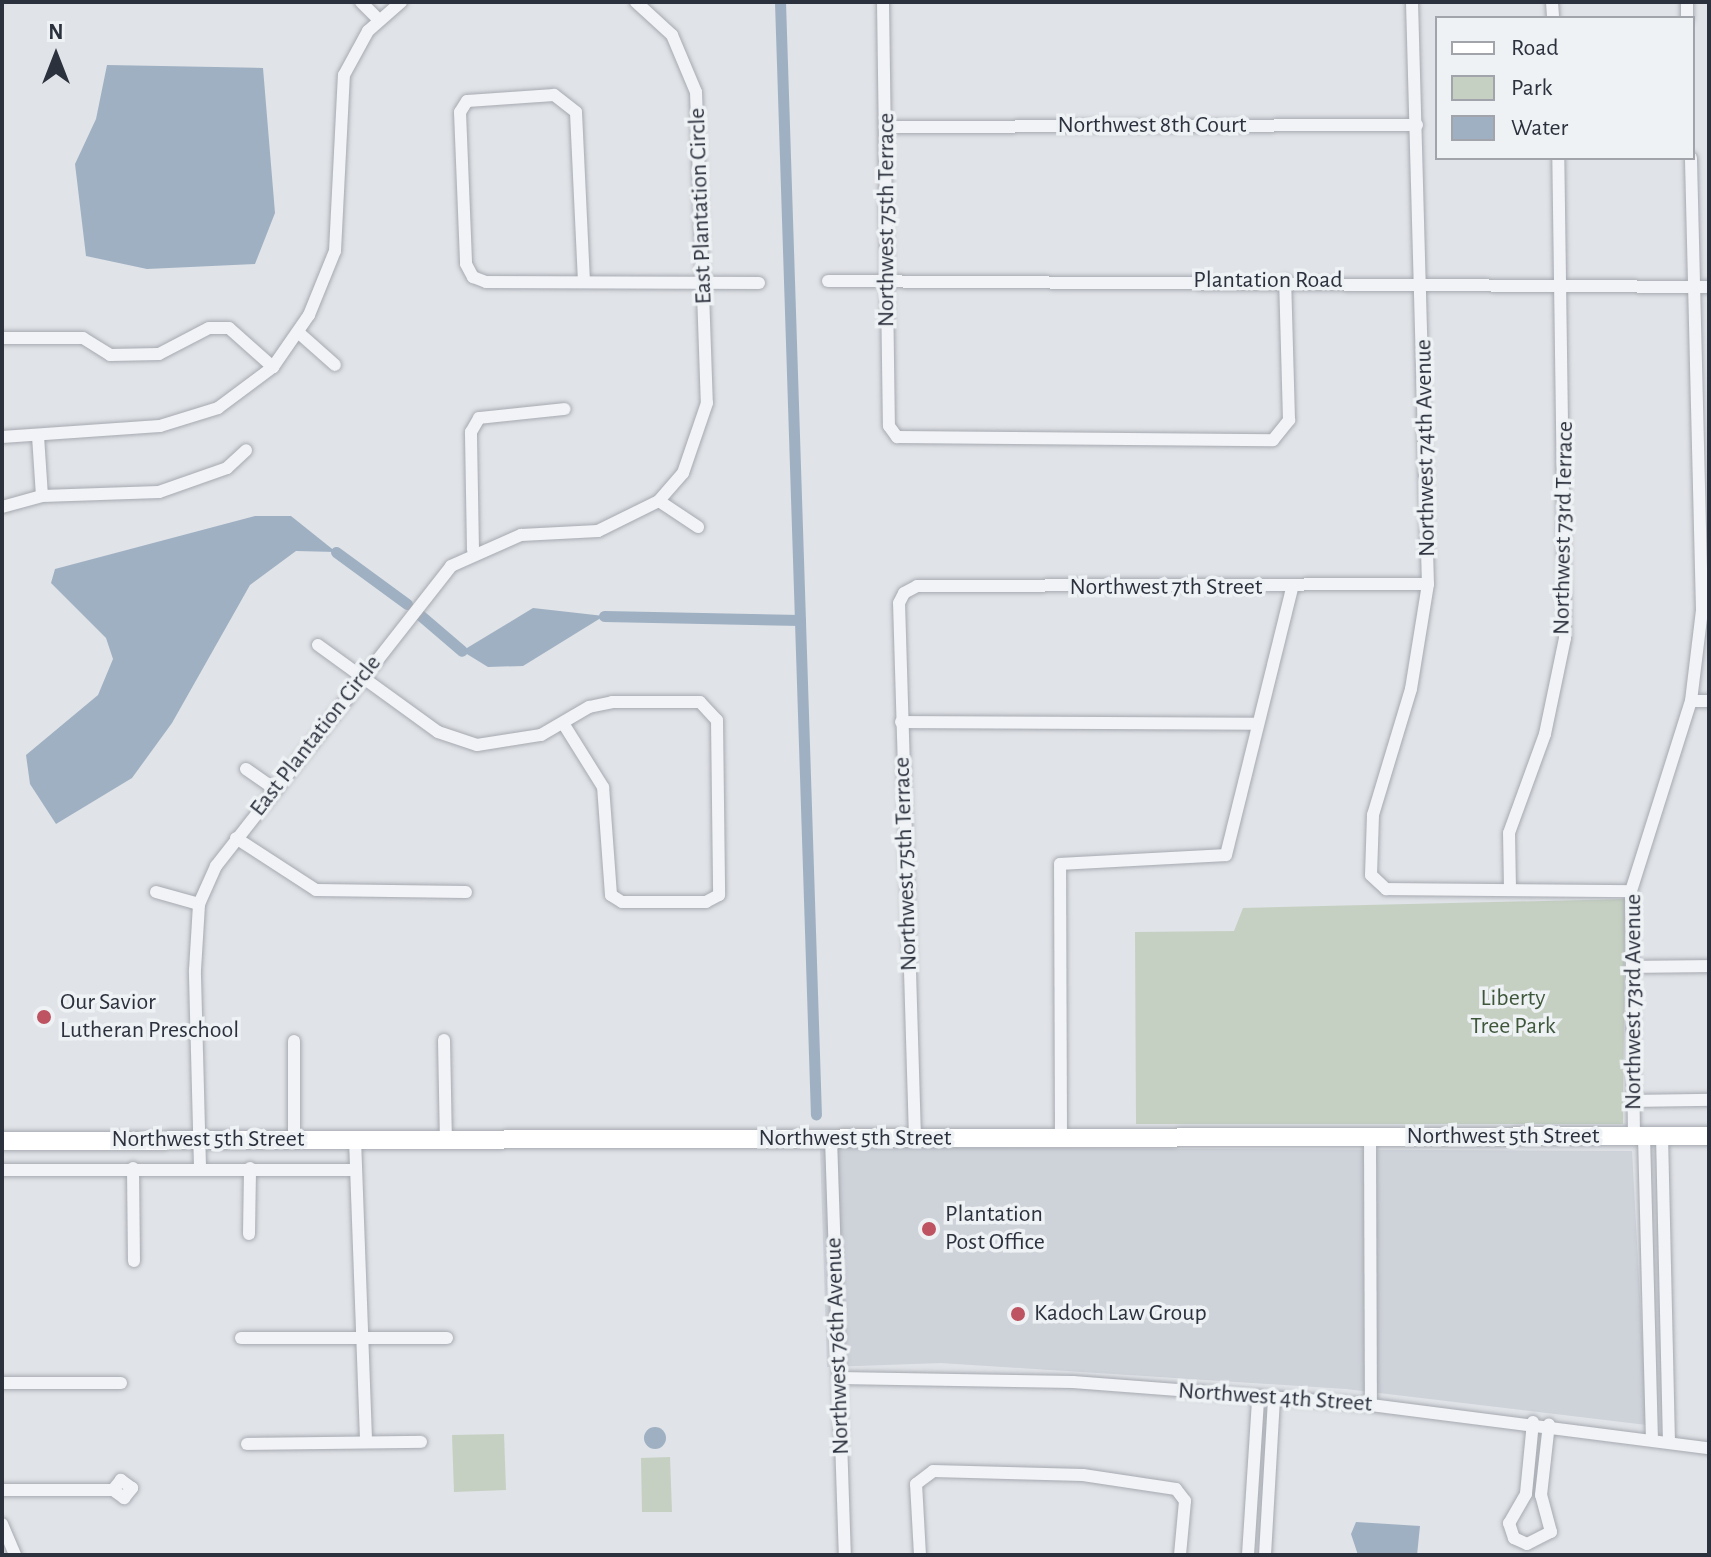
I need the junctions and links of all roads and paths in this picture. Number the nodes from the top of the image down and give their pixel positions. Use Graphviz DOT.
graph roads {
  1 [pos="361,2"];
  2 [pos="401,2"];
  3 [pos="883,2"];
  4 [pos="1412,2"];
  5 [pos="646,4"];
  6 [pos="378,19"];
  7 [pos="1417,125"];
  8 [pos="887,127"];
  9 [pos="1558,160"];
  10 [pos="1691,160"];
  11 [pos="1422,280"];
  12 [pos="828,281"];
  13 [pos="889,281"];
  14 [pos="1285,281"];
  15 [pos="584,282"];
  16 [pos="705,282"];
  17 [pos="1563,282"];
  18 [pos="759,283"];
  19 [pos="1694,286"];
  20 [pos="1709,287"];
  21 [pos="299,333"];
  22 [pos="2,338"];
  23 [pos="335,365"];
  24 [pos="273,367"];
  25 [pos="565,409"];
  26 [pos="1704,434"];
  27 [pos="38,436"];
  28 [pos="2,437"];
  29 [pos="246,450"];
  30 [pos="42,496"];
  31 [pos="659,501"];
  32 [pos="2,507"];
  33 [pos="698,527"];
  34 [pos="473,550"];
  35 [pos="1705,570"];
  36 [pos="1428,584"];
  37 [pos="1292,589"];
  38 [pos="904,593"];
  39 [pos="318,645"];
  40 [pos="366,674"];
  41 [pos="1691,701"];
  42 [pos="1709,701"];
  43 [pos="901,722"];
  44 [pos="563,723"];
  45 [pos="1253,724"];
  46 [pos="246,769"];
  47 [pos="273,788"];
  48 [pos="236,838"];
  49 [pos="1510,889"];
  50 [pos="1631,891"];
  51 [pos="156,892"];
  52 [pos="466,892"];
  53 [pos="199,904"];
  54 [pos="1709,966"];
  55 [pos="1632,967"];
  56 [pos="444,1040"];
  57 [pos="294,1041"];
  58 [pos="1709,1100"];
  59 [pos="1634,1101"];
  60 [pos="1647,1136"];
  61 [pos="1709,1136"];
  62 [pos="1370,1137"];
  63 [pos="831,1138"];
  64 [pos="915,1138"];
  65 [pos="1061,1138"];
  66 [pos="355,1139"];
  67 [pos="198,1140"];
  68 [pos="294,1140"];
  69 [pos="2,1141"];
  70 [pos="446,1141"];
  71 [pos="200,1167"];
  72 [pos="133,1168"];
  73 [pos="250,1168"];
  74 [pos="2,1170"];
  75 [pos="355,1170"];
  76 [pos="249,1234"];
  77 [pos="134,1261"];
  78 [pos="241,1338"];
  79 [pos="447,1338"];
  80 [pos="364,1339"];
  81 [pos="839,1378"];
  82 [pos="2,1383"];
  83 [pos="121,1383"];
  84 [pos="1258,1399"];
  85 [pos="1274,1400"];
  86 [pos="1371,1405"];
  87 [pos="1533,1422"];
  88 [pos="1549,1424"];
  89 [pos="1652,1437"];
  90 [pos="1669,1439"];
  91 [pos="366,1442"];
  92 [pos="421,1442"];
  93 [pos="247,1444"];
  94 [pos="1709,1448"];
  95 [pos="2,1490"];
  96 [pos="113,1490"];
  97 [pos="2,1524"];
  98 [pos="15,1555"];
  99 [pos="845,1555"];
  100 [pos="920,1555"];
  101 [pos="1180,1555"];
  102 [pos="1248,1555"];
  103 [pos="1265,1555"];
  1 -- 6 [label="street"];
  2 -- 6 [label="street"];
  3 -- 8 [label="street, Northwest 75th Terrace"];
  4 -- 7 [label="street, Northwest 74th Avenue"];
  5 -- 16 [label="street, East Plantation Circle"];
  6 -- 21 [label="street"];
  7 -- 8 [label="street, Northwest 8th Court"];
  7 -- 11 [label="street, Northwest 74th Avenue"];
  8 -- 13 [label="street, Northwest 75th Terrace"];
  9 -- 17 [label="street, Northwest 73rd Terrace"];
  10 -- 19 [label="street, Northwest 73rd Avenue"];
  11 -- 14 [label="street, Plantation Road"];
  11 -- 17 [label="street, Plantation Road"];
  11 -- 36 [label="street, Northwest 74th Avenue"];
  12 -- 13 [label="street, Plantation Road"];
  13 -- 14 [label="street, Plantation Road"];
  13 -- 14 [label="street, Northwest 75th Terrace"];
  15 -- 15 [label="street"];
  15 -- 16 [label="street"];
  16 -- 18 [label="street"];
  16 -- 31 [label="street, East Plantation Circle"];
  17 -- 19 [label="street, Plantation Road"];
  17 -- 49 [label="street, Northwest 73rd Terrace"];
  19 -- 20 [label="street, Plantation Road"];
  19 -- 26 [label="street, Northwest 73rd Avenue"];
  21 -- 23 [label="street"];
  21 -- 24 [label="street"];
  22 -- 24 [label="street"];
  24 -- 27 [label="street"];
  25 -- 34 [label="street"];
  26 -- 35 [label="street, Northwest 73rd Avenue"];
  27 -- 28 [label="street"];
  27 -- 30 [label="street"];
  29 -- 30 [label="street"];
  30 -- 32 [label="street"];
  31 -- 33 [label="street"];
  31 -- 34 [label="street, East Plantation Circle"];
  34 -- 40 [label="street, East Plantation Circle"];
  35 -- 41 [label="street, Northwest 73rd Avenue"];
  36 -- 37 [label="street, Northwest 7th Street"];
  36 -- 49 [label="street, Northwest 74th Avenue"];
  37 -- 38 [label="street, Northwest 7th Street"];
  37 -- 45 [label="street"];
  38 -- 43 [label="street, Northwest 75th Terrace"];
  39 -- 40 [label="street"];
  40 -- 44 [label="street"];
  40 -- 47 [label="street, East Plantation Circle"];
  41 -- 42 [label="street"];
  41 -- 50 [label="street, Northwest 73rd Avenue"];
  43 -- 45 [label="street"];
  43 -- 64 [label="street, Northwest 75th Terrace"];
  44 -- 44 [label="street"];
  45 -- 65 [label="street"];
  46 -- 47 [label="street"];
  47 -- 48 [label="street, East Plantation Circle"];
  48 -- 52 [label="street"];
  48 -- 53 [label="street, East Plantation Circle"];
  49 -- 50 [label="street"];
  50 -- 55 [label="street, Northwest 73rd Avenue"];
  51 -- 53 [label="street"];
  53 -- 67 [label="street, East Plantation Circle"];
  54 -- 55 [label="street"];
  55 -- 59 [label="street, Northwest 73rd Avenue"];
  56 -- 70 [label="street"];
  57 -- 68 [label="street"];
  58 -- 59 [label="street"];
  59 -- 60 [label="street, Northwest 73rd Avenue"];
  60 -- 61 [label="street, Northwest 5th Street"];
  60 -- 62 [label="street, Northwest 5th Street"];
  60 -- 89 [label="street, Northwest 73rd Avenue"];
  60 -- 90 [label="street, Northwest 73rd Avenue"];
  62 -- 65 [label="street, Northwest 5th Street"];
  62 -- 86 [label="street"];
  63 -- 64 [label="street, Northwest 5th Street"];
  63 -- 70 [label="street, Northwest 5th Street"];
  63 -- 81 [label="street, Northwest 76th Avenue"];
  64 -- 65 [label="street, Northwest 5th Street"];
  66 -- 68 [label="street, Northwest 5th Street"];
  66 -- 70 [label="street, Northwest 5th Street"];
  66 -- 75 [label="street"];
  67 -- 68 [label="street, Northwest 5th Street"];
  67 -- 69 [label="street, Northwest 5th Street"];
  67 -- 71 [label="street, East Plantation Circle"];
  71 -- 72 [label="street"];
  71 -- 73 [label="street"];
  72 -- 74 [label="street"];
  72 -- 77 [label="street"];
  73 -- 75 [label="street"];
  73 -- 76 [label="street"];
  75 -- 80 [label="street"];
  78 -- 80 [label="street"];
  79 -- 80 [label="street"];
  80 -- 91 [label="street"];
  81 -- 84 [label="street, Northwest 4th Street"];
  81 -- 99 [label="street, Northwest 76th Avenue"];
  82 -- 83 [label="street"];
  84 -- 85 [label="street, Northwest 4th Street"];
  84 -- 102 [label="street"];
  85 -- 86 [label="street, Northwest 4th Street"];
  85 -- 103 [label="street"];
  86 -- 87 [label="street, Northwest 4th Street"];
  87 -- 88 [label="street, Northwest 4th Street"];
  87 -- 88 [label="street"];
  88 -- 89 [label="street, Northwest 4th Street"];
  89 -- 90 [label="street, Northwest 4th Street"];
  90 -- 94 [label="street, Northwest 4th Street"];
  91 -- 92 [label="street"];
  91 -- 93 [label="street"];
  95 -- 96 [label="street"];
  97 -- 98 [label="street"];
  100 -- 101 [label="street"];
}
